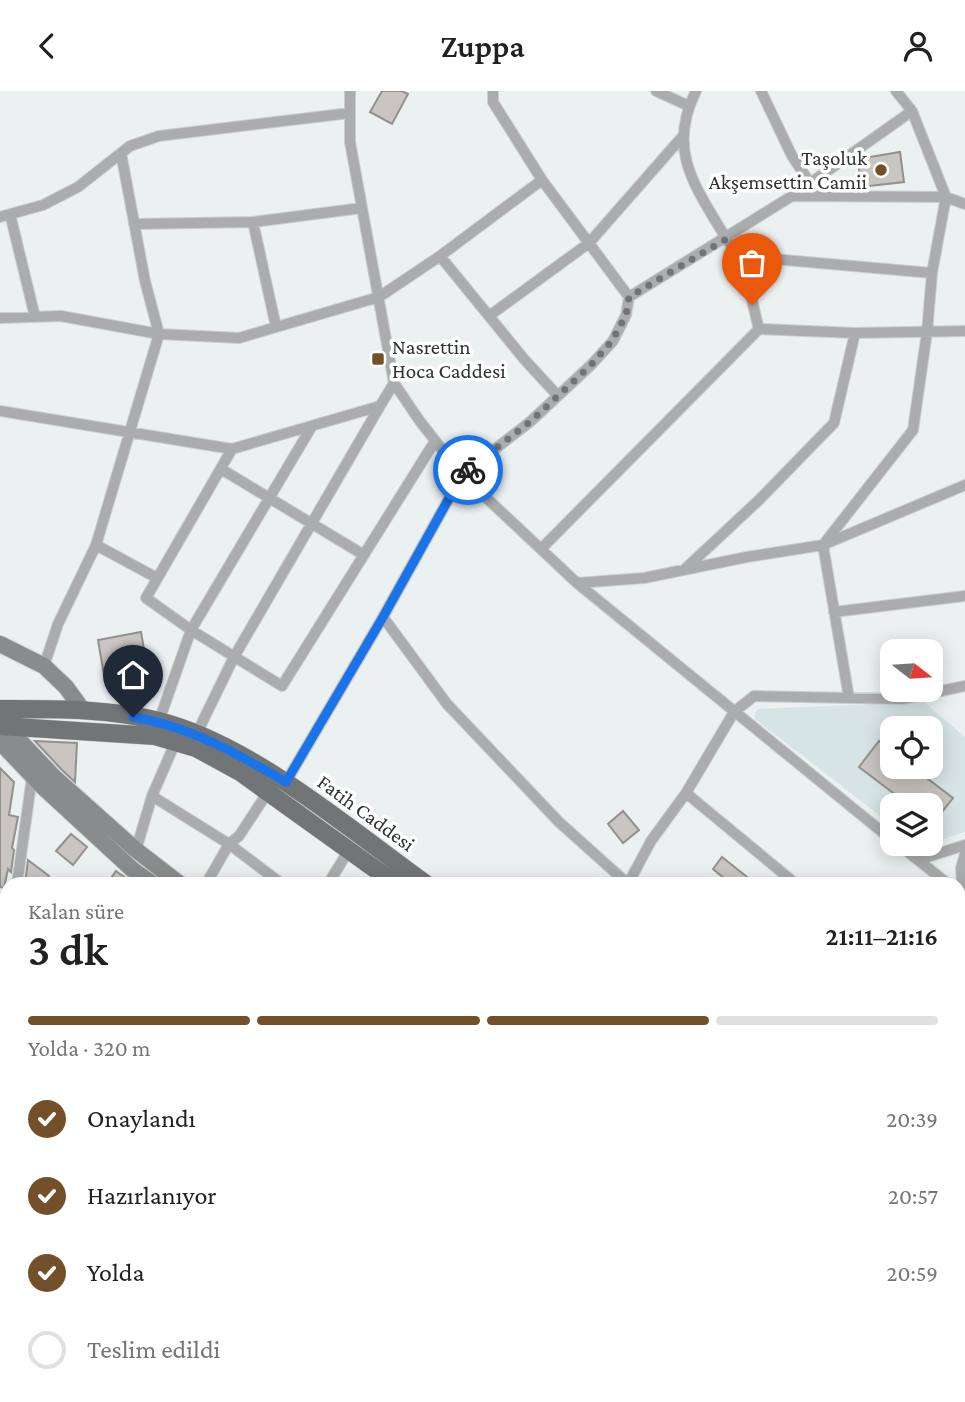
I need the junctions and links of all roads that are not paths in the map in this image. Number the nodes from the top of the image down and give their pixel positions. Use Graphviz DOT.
graph roads {
  1 [pos="350,91"];
  2 [pos="494,91"];
  3 [pos="656,91"];
  4 [pos="696,91"];
  5 [pos="761,91"];
  6 [pos="896,91"];
  7 [pos="689,106"];
  8 [pos="912,111"];
  9 [pos="349,113"];
  10 [pos="682,137"];
  11 [pos="121,153"];
  12 [pos="542,180"];
  13 [pos="810,183"];
  14 [pos="792,195"];
  15 [pos="946,197"];
  16 [pos="965,204"];
  17 [pos="362,208"];
  18 [pos="5,216"];
  19 [pos="253,222"];
  20 [pos="134,224"];
  21 [pos="726,239"];
  22 [pos="589,243"];
  23 [pos="440,256"];
  24 [pos="739,256"];
  25 [pos="933,273"];
  26 [pos="379,297"];
  27 [pos="629,297"];
  28 [pos="489,316"];
  29 [pos="35,317"];
  30 [pos="0,318"];
  31 [pos="276,327"];
  32 [pos="759,329"];
  33 [pos="965,331"];
  34 [pos="928,332"];
  35 [pos="855,333"];
  36 [pos="159,334"];
  37 [pos="394,383"];
  38 [pos="558,396"];
  39 [pos="380,406"];
  40 [pos="0,411"];
  41 [pos="312,426"];
  42 [pos="131,431"];
  43 [pos="435,441"];
  44 [pos="232,449"];
  45 [pos="221,469"];
  46 [pos="462,475"];
  47 [pos="965,485"];
  48 [pos="269,498"];
  49 [pos="312,523"];
  50 [pos="96,545"];
  51 [pos="823,545"];
  52 [pos="541,549"];
  53 [pos="364,555"];
  54 [pos="684,570"];
  55 [pos="157,578"];
  56 [pos="577,583"];
  57 [pos="965,596"];
  58 [pos="834,612"];
  59 [pos="383,617"];
  60 [pos="191,630"];
  61 [pos="0,644"];
  62 [pos="234,657"];
  63 [pos="44,666"];
  64 [pos="965,686"];
  65 [pos="849,698"];
  66 [pos="82,709"];
  67 [pos="734,712"];
  68 [pos="159,721"];
  69 [pos="1,724"];
  70 [pos="196,735"];
  71 [pos="176,741"];
  72 [pos="32,777"];
  73 [pos="286,782"];
  74 [pos="268,792"];
  75 [pos="686,793"];
  76 [pos="152,796"];
  77 [pos="880,830"];
  78 [pos="229,844"];
  79 [pos="965,845"];
  80 [pos="349,849"];
  81 [pos="136,850"];
  82 [pos="965,854"];
  83 [pos="913,856"];
  84 [pos="918,860"];
  85 [pos="19,877"];
  86 [pos="144,877"];
  87 [pos="171,877"];
  88 [pos="210,877"];
  89 [pos="273,877"];
  90 [pos="332,877"];
  91 [pos="387,877"];
  92 [pos="416,877"];
  93 [pos="620,877"];
  94 [pos="632,877"];
  95 [pos="788,877"];
  96 [pos="939,877"];
  97 [pos="961,877"];
  1 -- 9 [label="street"];
  2 -- 12 [label="street"];
  3 -- 7 [label="street"];
  4 -- 7 [label="street"];
  5 -- 13 [label="street"];
  6 -- 8 [label="street"];
  7 -- 10 [label="street"];
  8 -- 13 [label="street"];
  8 -- 15 [label="street"];
  9 -- 11 [label="street"];
  9 -- 17 [label="street"];
  10 -- 21 [label="street"];
  10 -- 22 [label="street"];
  11 -- 18 [label="street"];
  11 -- 20 [label="street"];
  12 -- 22 [label="street"];
  12 -- 23 [label="street"];
  13 -- 14 [label="street"];
  14 -- 15 [label="street"];
  14 -- 21 [label="street"];
  15 -- 16 [label="street"];
  15 -- 25 [label="street"];
  17 -- 19 [label="street"];
  17 -- 26 [label="street"];
  18 -- 29 [label="street"];
  19 -- 20 [label="street"];
  19 -- 31 [label="street"];
  20 -- 36 [label="street"];
  21 -- 24 [label="street"];
  21 -- 27 [label="street"];
  22 -- 27 [label="street"];
  22 -- 28 [label="street"];
  23 -- 26 [label="street"];
  23 -- 28 [label="street"];
  24 -- 25 [label="street"];
  24 -- 32 [label="street"];
  25 -- 34 [label="street"];
  26 -- 31 [label="street"];
  26 -- 37 [label="street"];
  27 -- 38 [label="street"];
  28 -- 38 [label="street"];
  29 -- 30 [label="street"];
  29 -- 36 [label="street"];
  31 -- 36 [label="street"];
  32 -- 35 [label="street"];
  32 -- 52 [label="street"];
  33 -- 34 [label="street"];
  34 -- 35 [label="street"];
  34 -- 51 [label="street"];
  35 -- 54 [label="street"];
  36 -- 42 [label="street"];
  37 -- 39 [label="street"];
  37 -- 43 [label="street"];
  38 -- 46 [label="street"];
  39 -- 41 [label="street"];
  39 -- 49 [label="street"];
  40 -- 42 [label="street"];
  41 -- 44 [label="street"];
  41 -- 48 [label="street"];
  42 -- 44 [label="street"];
  42 -- 50 [label="street"];
  43 -- 46 [label="street"];
  43 -- 53 [label="street"];
  44 -- 45 [label="street"];
  45 -- 48 [label="street"];
  45 -- 55 [label="street"];
  46 -- 52 [label="street"];
  46 -- 59 [label="street"];
  47 -- 51 [label="street"];
  48 -- 49 [label="street"];
  48 -- 60 [label="street"];
  49 -- 53 [label="street"];
  49 -- 62 [label="street"];
  50 -- 55 [label="street"];
  50 -- 63 [label="street"];
  51 -- 54 [label="street"];
  51 -- 58 [label="street"];
  52 -- 56 [label="street"];
  53 -- 62 [label="street"];
  54 -- 56 [label="street"];
  55 -- 60 [label="street"];
  56 -- 67 [label="street"];
  57 -- 58 [label="street"];
  58 -- 65 [label="street"];
  59 -- 73 [label="street"];
  59 -- 93 [label="street"];
  60 -- 62 [label="street"];
  60 -- 68 [label="street"];
  61 -- 63 [label="street"];
  62 -- 70 [label="street"];
  63 -- 66 [label="street"];
  64 -- 65 [label="street"];
  65 -- 67 [label="street"];
  66 -- 68 [label="main road, Fatih Caddesi"];
  66 -- 69 [label="main road, Fatih Caddesi"];
  67 -- 75 [label="street"];
  67 -- 77 [label="street"];
  68 -- 70 [label="main road, Fatih Caddesi"];
  69 -- 71 [label="main road, Fatih Caddesi"];
  69 -- 72 [label="street"];
  69 -- 81 [label="street"];
  70 -- 73 [label="main road, Fatih Caddesi"];
  71 -- 74 [label="main road, Fatih Caddesi"];
  71 -- 76 [label="street"];
  72 -- 85 [label="street"];
  72 -- 86 [label="street"];
  73 -- 92 [label="main road, Fatih Caddesi"];
  74 -- 78 [label="street"];
  74 -- 80 [label="main road, Fatih Caddesi"];
  75 -- 94 [label="street"];
  75 -- 95 [label="street"];
  76 -- 78 [label="street"];
  76 -- 81 [label="street"];
  78 -- 88 [label="street"];
  78 -- 89 [label="street"];
  79 -- 84 [label="street"];
  80 -- 90 [label="street"];
  80 -- 91 [label="main road, Fatih Caddesi"];
  81 -- 87 [label="street"];
  82 -- 97 [label="street"];
  83 -- 84 [label="street"];
  84 -- 96 [label="street"];
}
